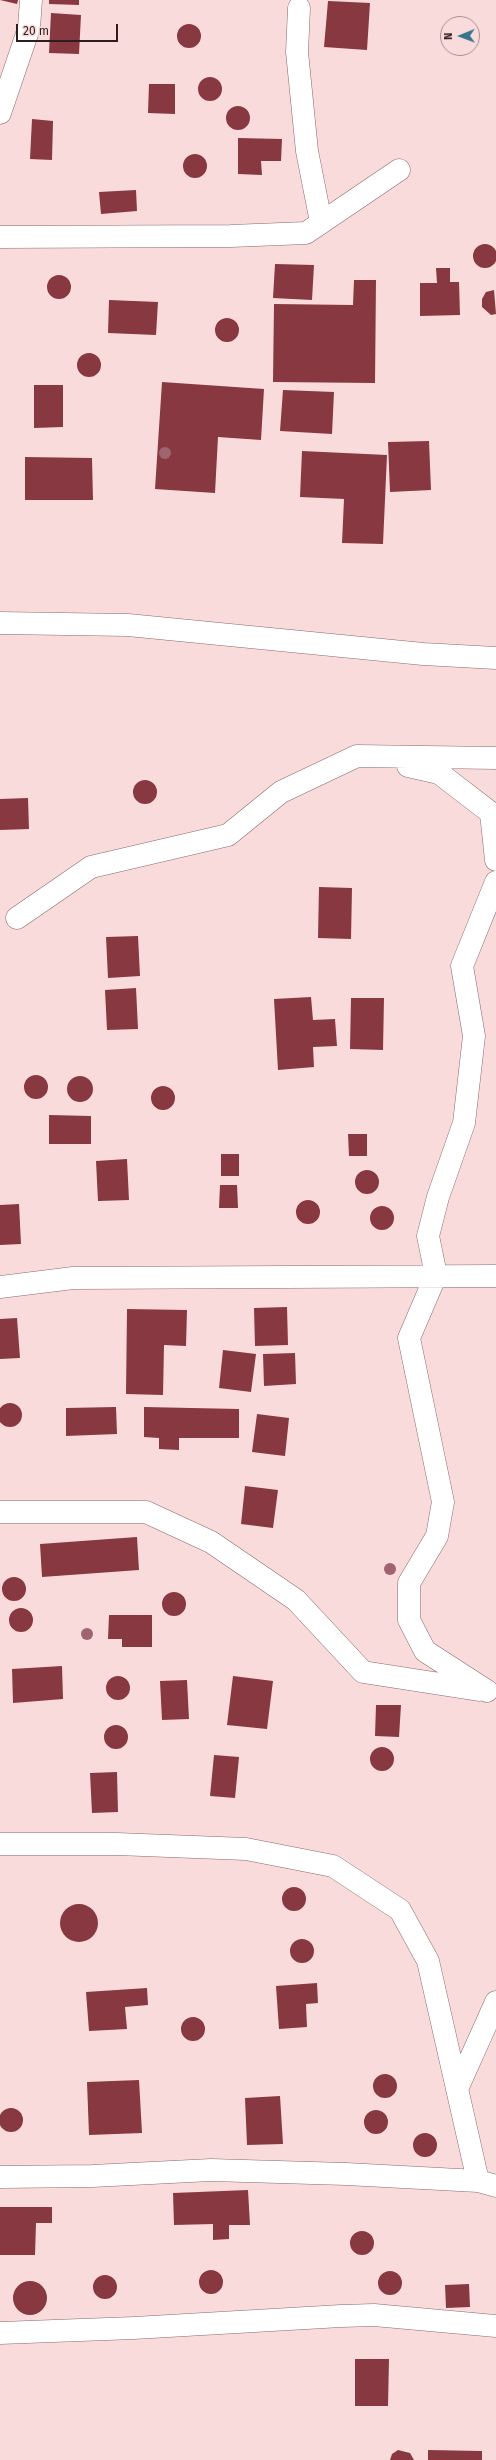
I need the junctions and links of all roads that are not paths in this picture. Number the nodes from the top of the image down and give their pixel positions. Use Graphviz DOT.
graph roads {
  1 [pos="31,0"];
  2 [pos="299,8"];
  3 [pos="0,113"];
  4 [pos="399,170"];
  5 [pos="321,222"];
  6 [pos="0,237"];
  7 [pos="0,623"];
  8 [pos="496,658"];
  9 [pos="357,756"];
  10 [pos="496,758"];
  11 [pos="496,860"];
  12 [pos="496,882"];
  13 [pos="17,918"];
  14 [pos="436,1275"];
  15 [pos="496,1276"];
  16 [pos="0,1287"];
  17 [pos="0,1512"];
  18 [pos="491,1697"];
  19 [pos="0,1844"];
  20 [pos="496,2002"];
  21 [pos="457,2089"];
  22 [pos="0,2177"];
  23 [pos="487,2183"];
  24 [pos="496,2326"];
  25 [pos="0,2333"];
  1 -- 3 [label="street"];
  2 -- 5 [label="street"];
  4 -- 5 [label="street"];
  5 -- 6 [label="street"];
  7 -- 8 [label="street"];
  9 -- 10 [label="street"];
  9 -- 11 [label="street"];
  9 -- 13 [label="street"];
  12 -- 14 [label="street"];
  14 -- 15 [label="street"];
  14 -- 16 [label="street"];
  14 -- 18 [label="street"];
  17 -- 18 [label="street"];
  19 -- 21 [label="street"];
  20 -- 21 [label="street"];
  21 -- 23 [label="street"];
  22 -- 23 [label="street"];
  24 -- 25 [label="street"];
}
